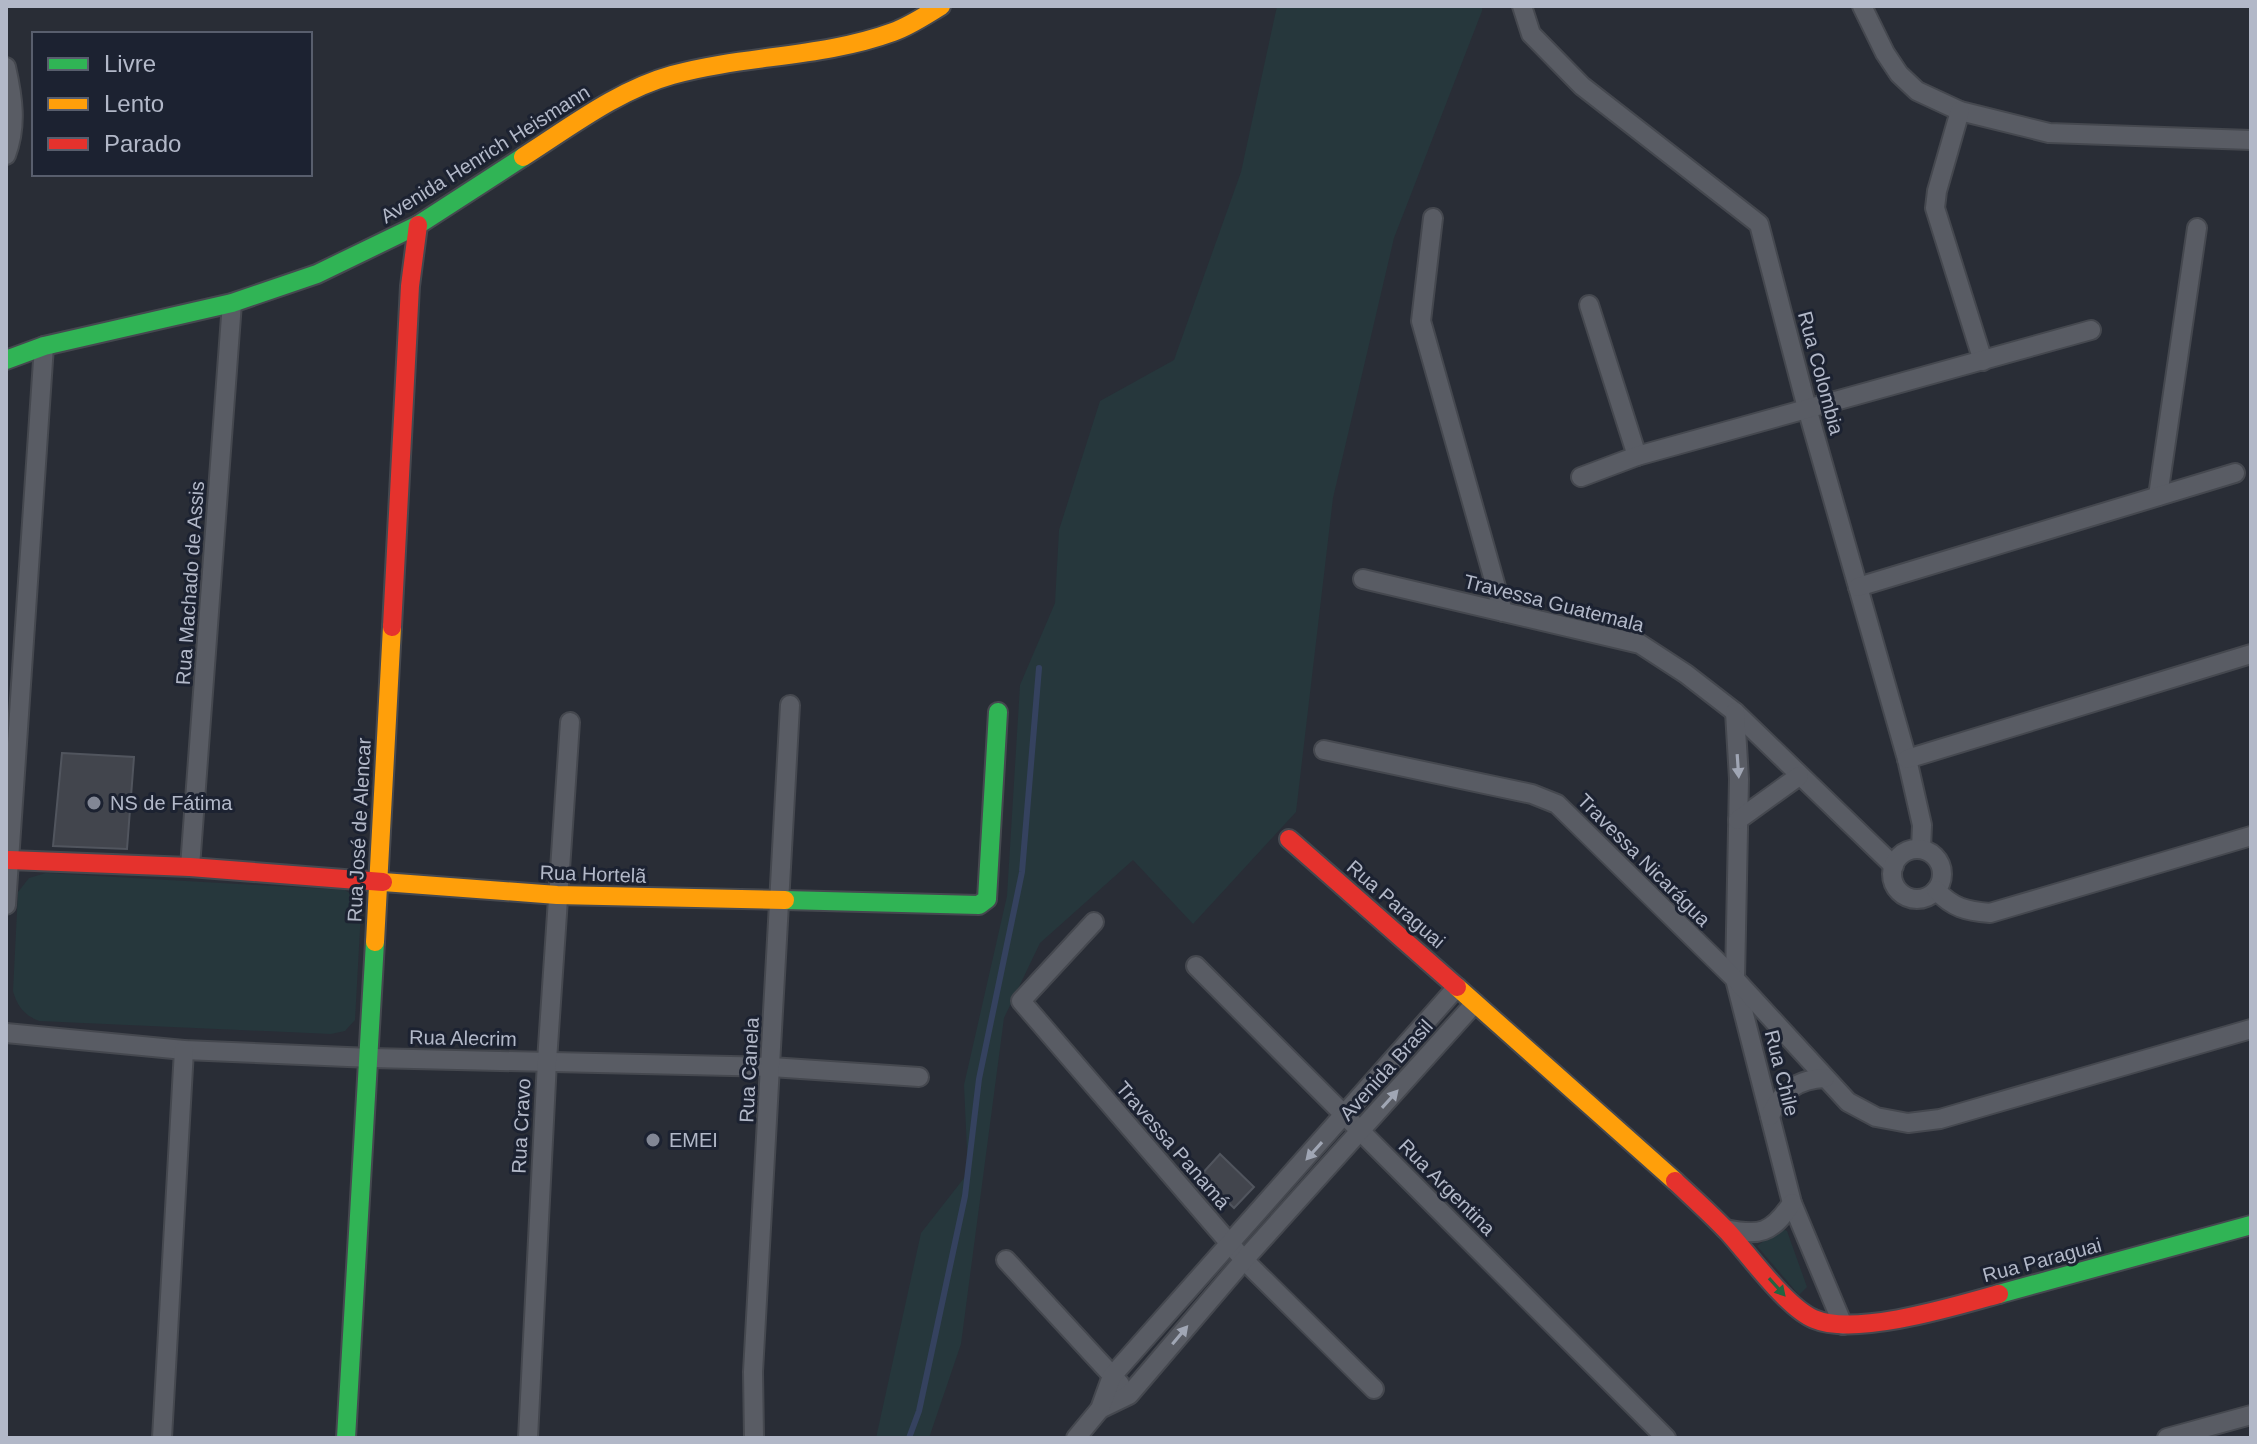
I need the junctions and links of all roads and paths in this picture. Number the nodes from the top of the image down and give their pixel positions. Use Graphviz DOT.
graph roads {
  1 [pos="941,6"];
  2 [pos="1522,6"];
  3 [pos="1862,6"];
  4 [pos="6,67"];
  5 [pos="1960,111"];
  6 [pos="2251,140"];
  7 [pos="6,155"];
  8 [pos="1433,218"];
  9 [pos="418,225"];
  10 [pos="2197,228"];
  11 [pos="232,303"];
  12 [pos="1589,305"];
  13 [pos="2091,330"];
  14 [pos="44,346"];
  15 [pos="6,360"];
  16 [pos="1983,361"];
  17 [pos="1807,408"];
  18 [pos="1637,456"];
  19 [pos="2235,473"];
  20 [pos="1581,477"];
  21 [pos="2158,496"];
  22 [pos="1363,579"];
  23 [pos="1858,587"];
  24 [pos="1503,612"];
  25 [pos="2251,654"];
  26 [pos="790,705"];
  27 [pos="998,712"];
  28 [pos="1735,712"];
  29 [pos="570,722"];
  30 [pos="1324,750"];
  31 [pos="1907,759"];
  32 [pos="11,765"];
  33 [pos="1799,776"];
  34 [pos="1738,820"];
  35 [pos="2251,836"];
  36 [pos="1289,839"];
  37 [pos="1921,849"];
  38 [pos="9,860"];
  39 [pos="1894,866"];
  40 [pos="190,867"];
  41 [pos="377,882"];
  42 [pos="1936,890"];
  43 [pos="557,895"];
  44 [pos="781,901"];
  45 [pos="6,905"];
  46 [pos="1094,922"];
  47 [pos="1196,966"];
  48 [pos="1735,979"];
  49 [pos="1457,987"];
  50 [pos="1475,1003"];
  51 [pos="2251,1029"];
  52 [pos="6,1033"];
  53 [pos="184,1050"];
  54 [pos="371,1058"];
  55 [pos="547,1061"];
  56 [pos="771,1067"];
  57 [pos="919,1077"];
  58 [pos="1825,1078"];
  59 [pos="1345,1116"];
  60 [pos="1770,1116"];
  61 [pos="1361,1132"];
  62 [pos="1792,1203"];
  63 [pos="2251,1225"];
  64 [pos="1725,1229"];
  65 [pos="1230,1245"];
  66 [pos="1006,1260"];
  67 [pos="1244,1260"];
  68 [pos="1183,1297"];
  69 [pos="1200,1311"];
  70 [pos="1843,1325"];
  71 [pos="1112,1376"];
  72 [pos="1374,1389"];
  73 [pos="1129,1395"];
  74 [pos="1100,1409"];
  75 [pos="2251,1415"];
  76 [pos="162,1438"];
  77 [pos="346,1438"];
  78 [pos="528,1438"];
  79 [pos="754,1438"];
  80 [pos="1076,1438"];
  81 [pos="1666,1438"];
  82 [pos="2167,1438"];
  1 -- 9 [label="street, Avenida Henrich Heismann"];
  2 -- 17 [label="street, Rua Colombia"];
  3 -- 5 [label="street"];
  4 -- 7 [label="street"];
  5 -- 6 [label="street"];
  5 -- 16 [label="street"];
  8 -- 24 [label="street"];
  9 -- 11 [label="street, Avenida Henrich Heismann"];
  9 -- 41 [label="street, Rua José de Alencar"];
  10 -- 21 [label="street"];
  11 -- 14 [label="street, Avenida Henrich Heismann"];
  11 -- 40 [label="street, Rua Machado de Assis"];
  12 -- 18 [label="street"];
  13 -- 16 [label="street"];
  14 -- 15 [label="street, Avenida Henrich Heismann"];
  14 -- 32 [label="street"];
  16 -- 17 [label="street"];
  17 -- 18 [label="street"];
  17 -- 23 [label="street, Rua Colombia"];
  18 -- 20 [label="street"];
  19 -- 21 [label="street"];
  21 -- 23 [label="street"];
  22 -- 24 [label="street, Travessa Guatemala"];
  23 -- 31 [label="street, Rua Colombia"];
  24 -- 28 [label="street, Travessa Guatemala"];
  25 -- 31 [label="street"];
  26 -- 44 [label="street, Rua Canela"];
  27 -- 44 [label="street, Rua Hortelã"];
  28 -- 33 [label="street, Travessa Guatemala"];
  28 -- 34 [label="street, Rua Chile, one-way"];
  29 -- 43 [label="street, Rua Cravo"];
  30 -- 48 [label="street, Travessa Nicarágua"];
  31 -- 37 [label="street, Rua Colombia"];
  32 -- 38 [label="street"];
  33 -- 34 [label="street"];
  33 -- 39 [label="street, Travessa Guatemala"];
  34 -- 48 [label="street, Rua Chile"];
  35 -- 42 [label="street"];
  36 -- 49 [label="street, Rua Paraguai"];
  37 -- 39 [label="street"];
  37 -- 42 [label="street"];
  38 -- 40 [label="street, Rua Hortelã"];
  38 -- 45 [label="street"];
  39 -- 42 [label="street"];
  40 -- 41 [label="street, Rua Hortelã"];
  41 -- 43 [label="street, Rua Hortelã"];
  41 -- 54 [label="street, Rua José de Alencar"];
  43 -- 44 [label="street, Rua Hortelã"];
  43 -- 55 [label="street, Rua Cravo"];
  44 -- 56 [label="street, Rua Canela"];
  46 -- 65 [label="street, Travessa Panamá"];
  47 -- 59 [label="street, Rua Argentina"];
  48 -- 58 [label="street, Travessa Nicarágua"];
  48 -- 60 [label="street, Rua Chile"];
  49 -- 50 [label="street, Rua Paraguai"];
  49 -- 59 [label="street, Avenida Brasil"];
  61 -- 50 [label="street, Avenida Brasil, one-way"];
  50 -- 64 [label="street"];
  51 -- 58 [label="street, Travessa Nicarágua"];
  52 -- 53 [label="street, Rua Alecrim"];
  53 -- 54 [label="street, Rua Alecrim"];
  53 -- 76 [label="street"];
  54 -- 55 [label="street, Rua Alecrim"];
  54 -- 77 [label="street, Rua José de Alencar"];
  55 -- 56 [label="street, Rua Alecrim"];
  55 -- 78 [label="street, Rua Cravo"];
  56 -- 57 [label="street, Rua Alecrim"];
  56 -- 79 [label="street, Rua Canela"];
  58 -- 60 [label="street"];
  59 -- 61 [label="street, Rua Argentina"];
  59 -- 65 [label="street, Avenida Brasil, one-way"];
  60 -- 62 [label="street, Rua Chile"];
  61 -- 67 [label="street, Avenida Brasil"];
  61 -- 81 [label="street, Rua Argentina"];
  62 -- 64 [label="street"];
  62 -- 70 [label="street, Rua Chile"];
  63 -- 70 [label="street, Rua Paraguai"];
  64 -- 70 [label="street, one-way"];
  65 -- 67 [label="street, Travessa Panamá"];
  65 -- 68 [label="street, Avenida Brasil"];
  66 -- 71 [label="street"];
  67 -- 69 [label="street, Avenida Brasil"];
  67 -- 72 [label="street, Travessa Panamá"];
  68 -- 69 [label="street"];
  68 -- 71 [label="street, Avenida Brasil"];
  73 -- 69 [label="street, Avenida Brasil, one-way"];
  71 -- 73 [label="street"];
  71 -- 74 [label="street, Avenida Brasil"];
  73 -- 74 [label="street, Avenida Brasil"];
  74 -- 80 [label="street, Avenida Brasil"];
  75 -- 82 [label="street"];
}
